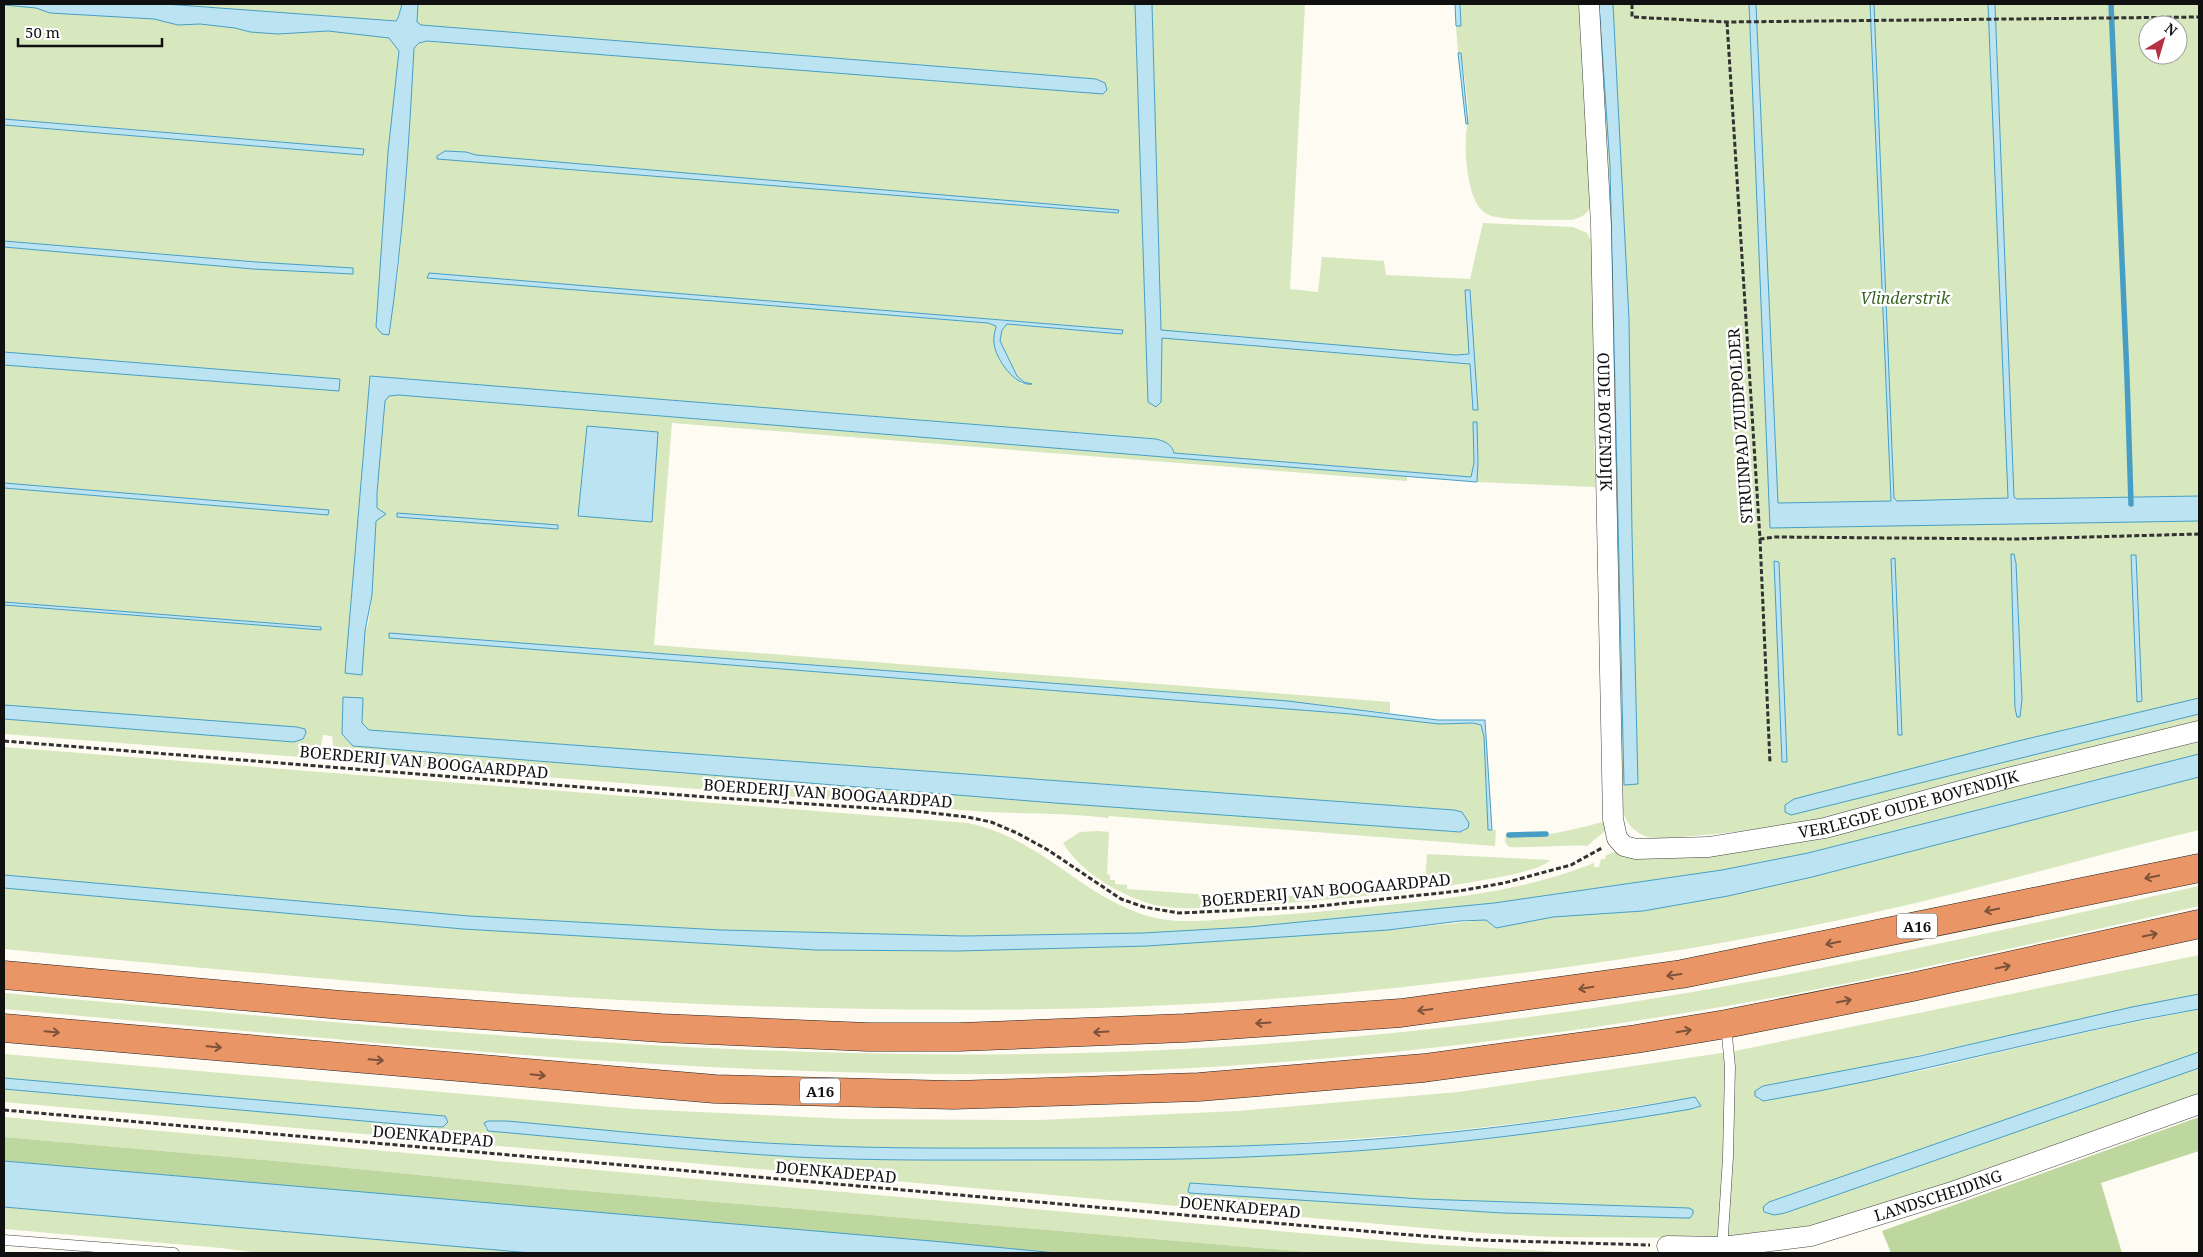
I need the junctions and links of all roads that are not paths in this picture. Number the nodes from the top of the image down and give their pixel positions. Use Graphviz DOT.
graph roads {
  1 [pos="1589,4"];
  2 [pos="2199,731"];
  3 [pos="1617,838"];
  4 [pos="2199,868"];
  5 [pos="2199,924"];
  6 [pos="4,975"];
  7 [pos="1726,1024"];
  8 [pos="4,1028"];
  9 [pos="2199,1104"];
  10 [pos="4,1240"];
  11 [pos="1665,1250"];
  12 [pos="1723,1250"];
  13 [pos="146,1252"];
  14 [pos="174,1253"];
  1 -- 3 [label="street, OUDE BOVENDIJK"];
  2 -- 3 [label="street, VERLEGDE OUDE BOVENDIJK"];
  4 -- 6 [label="highway, A16, one-way"];
  7 -- 5 [label="highway, A16, one-way"];
  8 -- 7 [label="highway, A16, one-way"];
  7 -- 12 [label="lane"];
  9 -- 12 [label="street, LANDSCHEIDING"];
  10 -- 13 [label="lane"];
  11 -- 12 [label="street, LANDSCHEIDING"];
  13 -- 14 [label="lane"];
}
